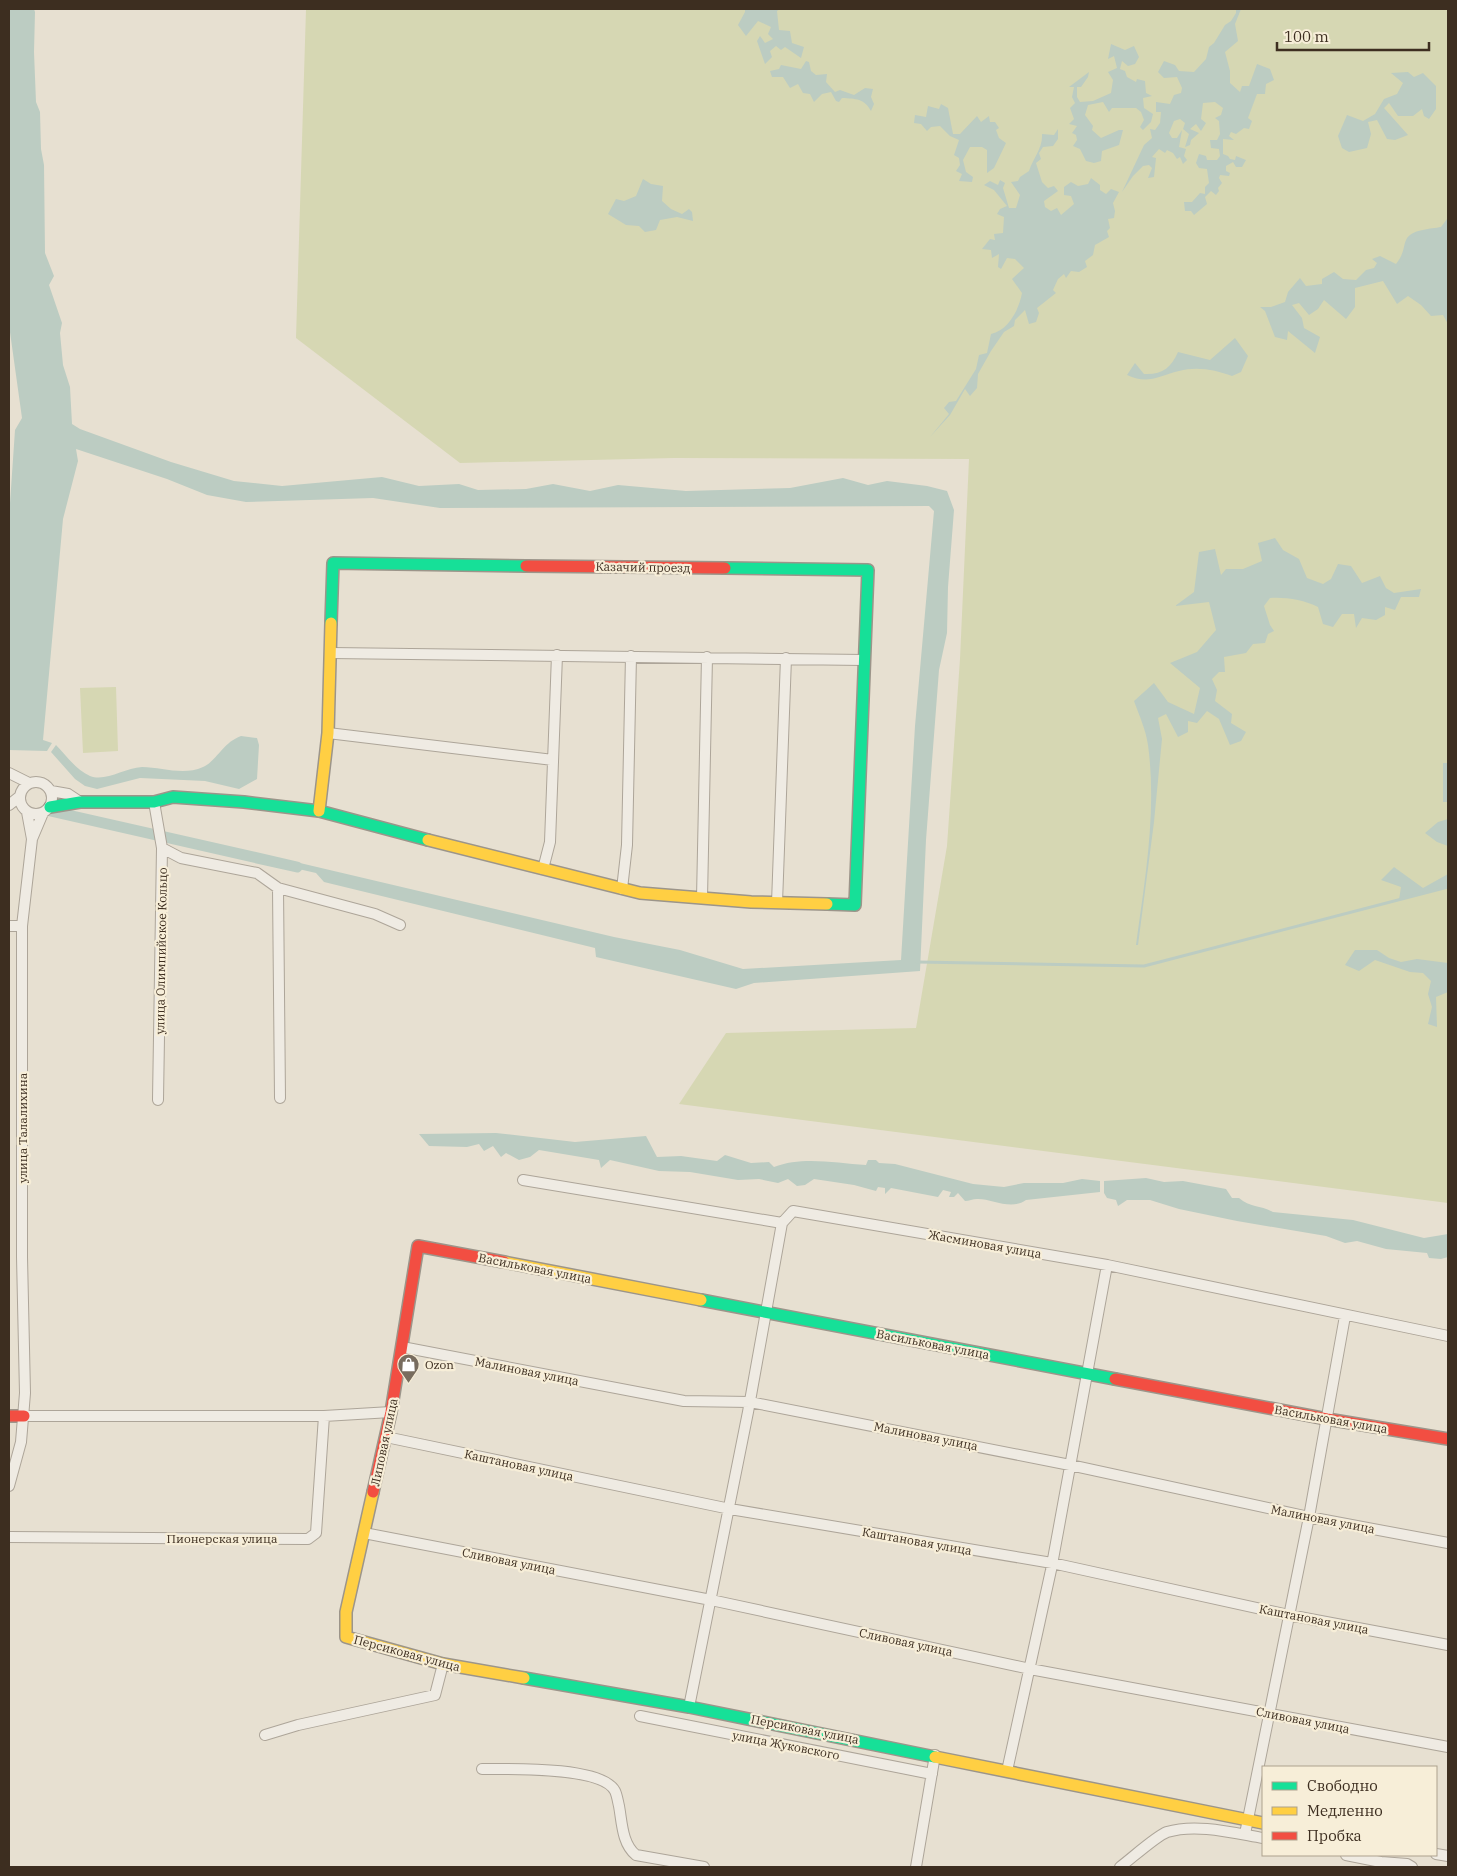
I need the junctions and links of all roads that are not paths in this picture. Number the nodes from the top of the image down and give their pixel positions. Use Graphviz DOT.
graph roads {
  1 [pos="331,652"];
  2 [pos="557,655"];
  3 [pos="631,656"];
  4 [pos="707,658"];
  5 [pos="786,658"];
  6 [pos="864,660"];
  7 [pos="328,733"];
  8 [pos="553,760"];
  9 [pos="9,773"];
  10 [pos="29,783"];
  11 [pos="51,791"];
  12 [pos="20,797"];
  13 [pos="80,802"];
  14 [pos="154,802"];
  15 [pos="9,805"];
  16 [pos="47,810"];
  17 [pos="319,811"];
  18 [pos="27,812"];
  19 [pos="32,839"];
  20 [pos="162,848"];
  21 [pos="543,870"];
  22 [pos="278,888"];
  23 [pos="622,889"];
  24 [pos="702,898"];
  25 [pos="777,903"];
  26 [pos="400,925"];
  27 [pos="9,926"];
  28 [pos="22,926"];
  29 [pos="280,1098"];
  30 [pos="158,1100"];
  31 [pos="523,1180"];
  32 [pos="782,1223"];
  33 [pos="418,1246"];
  34 [pos="1107,1264"];
  35 [pos="767,1312"];
  36 [pos="1345,1316"];
  37 [pos="1448,1336"];
  38 [pos="402,1347"];
  39 [pos="1086,1373"];
  40 [pos="750,1402"];
  41 [pos="391,1412"];
  42 [pos="9,1416"];
  43 [pos="24,1416"];
  44 [pos="324,1416"];
  45 [pos="1327,1419"];
  46 [pos="386,1437"];
  47 [pos="1448,1439"];
  48 [pos="1070,1465"];
  49 [pos="9,1486"];
  50 [pos="730,1509"];
  51 [pos="1309,1517"];
  52 [pos="364,1533"];
  53 [pos="9,1537"];
  54 [pos="1448,1543"];
  55 [pos="1052,1563"];
  56 [pos="710,1600"];
  57 [pos="1289,1615"];
  58 [pos="346,1637"];
  59 [pos="1448,1645"];
  60 [pos="442,1664"];
  61 [pos="1030,1669"];
  62 [pos="689,1707"];
  63 [pos="1271,1714"];
  64 [pos="640,1716"];
  65 [pos="265,1735"];
  66 [pos="1448,1748"];
  67 [pos="935,1755"];
  68 [pos="482,1769"];
  69 [pos="1007,1771"];
  70 [pos="932,1774"];
  71 [pos="1249,1820"];
  72 [pos="1262,1823"];
  73 [pos="1245,1834"];
  74 [pos="1262,1838"];
  75 [pos="1351,1856"];
  76 [pos="704,1867"];
  77 [pos="916,1867"];
  78 [pos="1120,1867"];
  79 [pos="1412,1867"];
  1 -- 2 [label="street"];
  1 -- 6 [label="street, Казачий проезд"];
  1 -- 7 [label="street, Казачий проезд"];
  2 -- 3 [label="street"];
  2 -- 8 [label="street"];
  3 -- 4 [label="street"];
  3 -- 23 [label="street"];
  4 -- 5 [label="street"];
  4 -- 24 [label="street"];
  5 -- 6 [label="street"];
  5 -- 25 [label="street"];
  6 -- 25 [label="street, Казачий проезд"];
  7 -- 8 [label="street"];
  7 -- 17 [label="street, Казачий проезд"];
  8 -- 21 [label="street"];
  9 -- 10 [label="street"];
  10 -- 11 [label="street"];
  10 -- 12 [label="street"];
  11 -- 13 [label="street"];
  11 -- 16 [label="street"];
  12 -- 15 [label="street"];
  12 -- 18 [label="street"];
  13 -- 14 [label="street"];
  13 -- 16 [label="street"];
  14 -- 17 [label="street"];
  14 -- 20 [label="street, улица Олимпийское Кольцо"];
  16 -- 18 [label="street"];
  16 -- 19 [label="street"];
  17 -- 21 [label="street"];
  18 -- 19 [label="street"];
  19 -- 28 [label="street, улица Талалихина"];
  20 -- 22 [label="street"];
  20 -- 30 [label="street, улица Олимпийское Кольцо"];
  21 -- 23 [label="street"];
  22 -- 26 [label="street"];
  22 -- 29 [label="street"];
  23 -- 24 [label="street"];
  24 -- 25 [label="street"];
  27 -- 28 [label="street"];
  28 -- 43 [label="street, улица Талалихина"];
  31 -- 32 [label="street"];
  32 -- 34 [label="street, Жасминовая улица"];
  32 -- 35 [label="street"];
  33 -- 35 [label="street, Васильковая улица"];
  33 -- 38 [label="street, Липовая улица"];
  34 -- 36 [label="street, Жасминовая улица"];
  34 -- 39 [label="street"];
  35 -- 39 [label="street, Васильковая улица"];
  35 -- 40 [label="street"];
  36 -- 37 [label="street, Жасминовая улица"];
  36 -- 45 [label="street"];
  38 -- 40 [label="street, Малиновая улица"];
  38 -- 41 [label="street, Липовая улица"];
  39 -- 45 [label="street, Васильковая улица"];
  39 -- 48 [label="street"];
  40 -- 48 [label="street, Малиновая улица"];
  40 -- 50 [label="street"];
  41 -- 44 [label="street"];
  41 -- 46 [label="street, Липовая улица"];
  42 -- 43 [label="street"];
  43 -- 44 [label="street"];
  43 -- 49 [label="street, улица Талалихина"];
  44 -- 53 [label="street, Пионерская улица"];
  45 -- 47 [label="street, Васильковая улица"];
  45 -- 51 [label="street"];
  46 -- 50 [label="street, Каштановая улица"];
  46 -- 52 [label="street, Липовая улица"];
  48 -- 51 [label="street, Малиновая улица"];
  48 -- 55 [label="street"];
  50 -- 55 [label="street, Каштановая улица"];
  50 -- 56 [label="street"];
  51 -- 54 [label="street, Малиновая улица"];
  51 -- 57 [label="street"];
  52 -- 56 [label="street, Сливовая улица"];
  52 -- 58 [label="street, Липовая улица"];
  55 -- 57 [label="street, Каштановая улица"];
  55 -- 61 [label="street"];
  56 -- 61 [label="street, Сливовая улица"];
  56 -- 62 [label="street"];
  57 -- 59 [label="street, Каштановая улица"];
  57 -- 63 [label="street"];
  58 -- 60 [label="street, Персиковая улица"];
  60 -- 62 [label="street, Персиковая улица"];
  60 -- 65 [label="street"];
  61 -- 63 [label="street, Сливовая улица"];
  61 -- 69 [label="street"];
  62 -- 67 [label="street, Персиковая улица"];
  63 -- 66 [label="street, Сливовая улица"];
  63 -- 71 [label="street"];
  64 -- 70 [label="street, улица Жуковского"];
  67 -- 69 [label="street, Персиковая улица"];
  67 -- 70 [label="street"];
  68 -- 76 [label="street"];
  69 -- 71 [label="street, Персиковая улица"];
  70 -- 77 [label="street"];
  71 -- 72 [label="street, Персиковая улица"];
  71 -- 73 [label="street"];
  73 -- 74 [label="street"];
  73 -- 78 [label="street"];
  75 -- 79 [label="street"];
}
